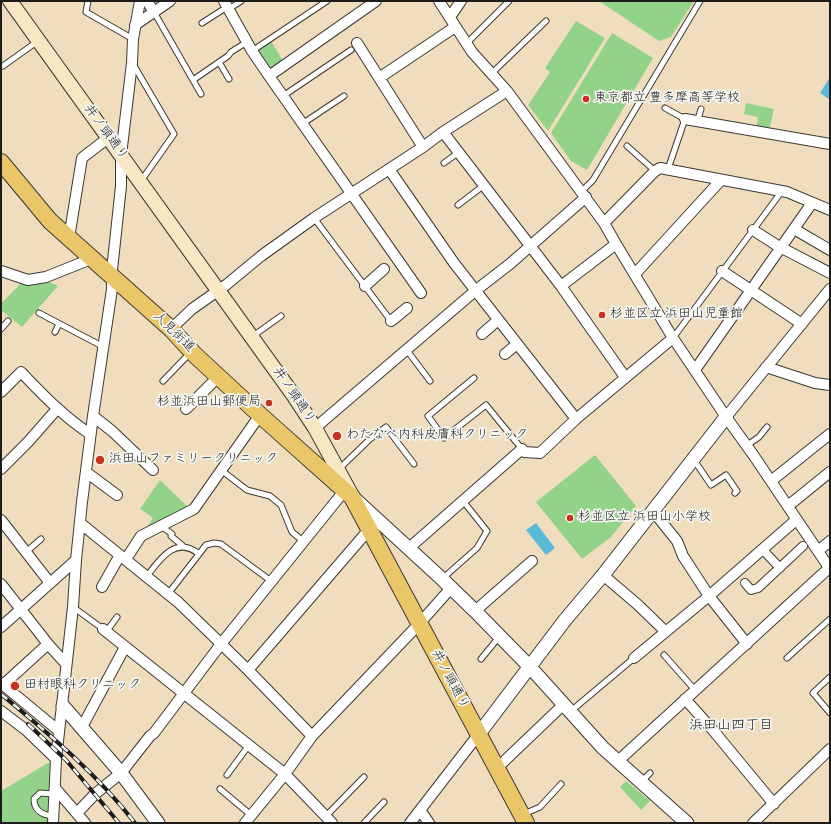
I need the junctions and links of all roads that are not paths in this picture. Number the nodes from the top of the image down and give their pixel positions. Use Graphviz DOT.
graph roads {
  1 [pos="10,1"];
  2 [pos="88,1"];
  3 [pos="140,1"];
  4 [pos="147,1"];
  5 [pos="170,1"];
  6 [pos="241,1"];
  7 [pos="327,1"];
  8 [pos="376,1"];
  9 [pos="439,1"];
  10 [pos="461,1"];
  11 [pos="509,1"];
  12 [pos="700,1"];
  13 [pos="226,6"];
  14 [pos="154,12"];
  15 [pos="450,17"];
  16 [pos="546,21"];
  17 [pos="202,24"];
  18 [pos="135,25"];
  19 [pos="455,27"];
  20 [pos="133,39"];
  21 [pos="38,41"];
  22 [pos="247,42"];
  23 [pos="466,44"];
  24 [pos="354,47"];
  25 [pos="252,51"];
  26 [pos="219,62"];
  27 [pos="132,63"];
  28 [pos="3,66"];
  29 [pos="492,74"];
  30 [pos="269,76"];
  31 [pos="379,78"];
  32 [pos="229,79"];
  33 [pos="193,80"];
  34 [pos="507,91"];
  35 [pos="201,94"];
  36 [pos="283,96"];
  37 [pos="344,96"];
  38 [pos="665,108"];
  39 [pos="702,109"];
  40 [pos="685,119"];
  41 [pos="697,122"];
  42 [pos="302,124"];
  43 [pos="444,132"];
  44 [pos="108,138"];
  45 [pos="830,144"];
  46 [pos="627,146"];
  47 [pos="423,147"];
  48 [pos="459,152"];
  49 [pos="121,155"];
  50 [pos="1,162"];
  51 [pos="444,163"];
  52 [pos="389,169"];
  53 [pos="668,169"];
  54 [pos="655,170"];
  55 [pos="722,180"];
  56 [pos="140,181"];
  57 [pos="483,186"];
  58 [pos="782,191"];
  59 [pos="351,194"];
  60 [pos="584,194"];
  61 [pos="812,203"];
  62 [pos="458,205"];
  63 [pos="830,210"];
  64 [pos="314,218"];
  65 [pos="604,223"];
  66 [pos="794,229"];
  67 [pos="753,230"];
  68 [pos="70,232"];
  69 [pos="616,244"];
  70 [pos="530,246"];
  71 [pos="782,247"];
  72 [pos="830,250"];
  73 [pos="91,259"];
  74 [pos="384,269"];
  75 [pos="1,271"];
  76 [pos="722,271"];
  77 [pos="830,273"];
  78 [pos="635,274"];
  79 [pos="112,277"];
  80 [pos="365,286"];
  81 [pos="560,286"];
  82 [pos="830,289"];
  83 [pos="219,290"];
  84 [pos="475,291"];
  85 [pos="751,291"];
  86 [pos="421,293"];
  87 [pos="407,308"];
  88 [pos="39,314"];
  89 [pos="281,316"];
  90 [pos="498,320"];
  91 [pos="8,321"];
  92 [pos="391,321"];
  93 [pos="59,324"];
  94 [pos="802,324"];
  95 [pos="1,329"];
  96 [pos="171,329"];
  97 [pos="55,332"];
  98 [pos="482,334"];
  99 [pos="252,337"];
  100 [pos="673,338"];
  101 [pos="517,344"];
  102 [pos="102,346"];
  103 [pos="406,349"];
  104 [pos="192,351"];
  105 [pos="505,354"];
  106 [pos="766,367"];
  107 [pos="695,370"];
  108 [pos="218,377"];
  109 [pos="625,377"];
  110 [pos="474,378"];
  111 [pos="163,381"];
  112 [pos="430,381"];
  113 [pos="830,385"];
  114 [pos="1,392"];
  115 [pos="57,409"];
  116 [pos="186,409"];
  117 [pos="92,416"];
  118 [pos="260,416"];
  119 [pos="726,417"];
  120 [pos="576,419"];
  121 [pos="767,427"];
  122 [pos="315,428"];
  123 [pos="90,434"];
  124 [pos="830,434"];
  125 [pos="746,446"];
  126 [pos="522,449"];
  127 [pos="693,460"];
  128 [pos="414,464"];
  129 [pos="1,469"];
  130 [pos="153,470"];
  131 [pos="221,470"];
  132 [pos="338,470"];
  133 [pos="86,472"];
  134 [pos="830,472"];
  135 [pos="771,482"];
  136 [pos="349,493"];
  137 [pos="735,493"];
  138 [pos="117,496"];
  139 [pos="463,501"];
  140 [pos="788,506"];
  141 [pos="653,511"];
  142 [pos="1,520"];
  143 [pos="796,520"];
  144 [pos="80,523"];
  145 [pos="161,526"];
  146 [pos="385,527"];
  147 [pos="369,529"];
  148 [pos="41,539"];
  149 [pos="304,541"];
  150 [pos="830,541"];
  151 [pos="182,546"];
  152 [pos="803,546"];
  153 [pos="409,548"];
  154 [pos="762,549"];
  155 [pos="818,551"];
  156 [pos="26,552"];
  157 [pos="199,554"];
  158 [pos="123,557"];
  159 [pos="76,560"];
  160 [pos="532,561"];
  161 [pos="780,568"];
  162 [pos="830,568"];
  163 [pos="603,575"];
  164 [pos="147,576"];
  165 [pos="442,579"];
  166 [pos="271,581"];
  167 [pos="50,583"];
  168 [pos="1,584"];
  169 [pos="745,584"];
  170 [pos="102,587"];
  171 [pos="451,588"];
  172 [pos="168,594"];
  173 [pos="709,596"];
  174 [pos="73,607"];
  175 [pos="21,610"];
  176 [pos="475,611"];
  177 [pos="117,617"];
  178 [pos="830,619"];
  179 [pos="419,624"];
  180 [pos="1,627"];
  181 [pos="105,630"];
  182 [pos="665,631"];
  183 [pos="500,637"];
  184 [pos="48,644"];
  185 [pos="221,644"];
  186 [pos="747,644"];
  187 [pos="125,648"];
  188 [pos="664,655"];
  189 [pos="634,658"];
  190 [pos="787,658"];
  191 [pos="481,659"];
  192 [pos="66,664"];
  193 [pos="530,667"];
  194 [pos="248,670"];
  195 [pos="830,677"];
  196 [pos="2,684"];
  197 [pos="695,690"];
  198 [pos="184,694"];
  199 [pos="685,699"];
  200 [pos="63,706"];
  201 [pos="567,708"];
  202 [pos="1,711"];
  203 [pos="830,713"];
  204 [pos="82,726"];
  205 [pos="59,731"];
  206 [pos="478,734"];
  207 [pos="312,736"];
  208 [pos="249,745"];
  209 [pos="829,753"];
  210 [pos="56,759"];
  211 [pos="618,761"];
  212 [pos="496,769"];
  213 [pos="121,773"];
  214 [pos="284,774"];
  215 [pos="227,775"];
  216 [pos="364,778"];
  217 [pos="561,784"];
  218 [pos="220,789"];
  219 [pos="55,791"];
  220 [pos="384,802"];
  221 [pos="774,804"];
  222 [pos="420,810"];
  223 [pos="77,813"];
  224 [pos="252,814"];
  225 [pos="53,819"];
  226 [pos="329,819"];
  227 [pos="524,819"];
  228 [pos="86,823"];
  229 [pos="158,823"];
  230 [pos="245,823"];
  231 [pos="364,823"];
  232 [pos="410,823"];
  233 [pos="429,823"];
  234 [pos="687,823"];
  235 [pos="753,823"];
  1 -- 21 [label="main road, 井ノ頭通り"];
  2 -- 20 [label="lane"];
  3 -- 18 [label="street"];
  4 -- 14 [label="street"];
  5 -- 14 [label="street"];
  6 -- 13 [label="lane"];
  7 -- 25 [label="lane"];
  8 -- 30 [label="street"];
  9 -- 15 [label="street"];
  10 -- 15 [label="street"];
  11 -- 23 [label="lane"];
  12 -- 60 [label="lane"];
  13 -- 17 [label="lane"];
  13 -- 22 [label="street"];
  14 -- 18 [label="street"];
  14 -- 33 [label="lane"];
  15 -- 19 [label="street"];
  16 -- 29 [label="lane"];
  18 -- 20 [label="street"];
  19 -- 23 [label="street"];
  19 -- 31 [label="street"];
  20 -- 27 [label="street"];
  21 -- 28 [label="lane"];
  21 -- 44 [label="main road, 井ノ頭通り"];
  22 -- 25 [label="street"];
  22 -- 26 [label="lane"];
  23 -- 29 [label="street"];
  24 -- 31 [label="street"];
  24 -- 36 [label="lane"];
  25 -- 30 [label="street"];
  26 -- 32 [label="lane"];
  26 -- 33 [label="lane"];
  27 -- 49 [label="street"];
  27 -- 56 [label="lane"];
  29 -- 34 [label="street"];
  30 -- 36 [label="street"];
  31 -- 47 [label="street"];
  33 -- 35 [label="lane"];
  34 -- 43 [label="street"];
  34 -- 60 [label="street"];
  36 -- 42 [label="street"];
  37 -- 42 [label="lane"];
  38 -- 40 [label="lane"];
  39 -- 41 [label="lane"];
  40 -- 41 [label="street"];
  40 -- 53 [label="lane"];
  41 -- 45 [label="street"];
  42 -- 59 [label="street"];
  43 -- 47 [label="street"];
  43 -- 48 [label="street"];
  44 -- 49 [label="main road, 井ノ頭通り"];
  44 -- 68 [label="street"];
  46 -- 54 [label="lane"];
  47 -- 52 [label="street"];
  48 -- 51 [label="lane"];
  48 -- 57 [label="street"];
  49 -- 56 [label="main road, 井ノ頭通り"];
  49 -- 79 [label="street"];
  50 -- 73 [label="main road, 人見街道"];
  52 -- 59 [label="street"];
  52 -- 84 [label="street"];
  53 -- 54 [label="street"];
  53 -- 55 [label="street"];
  54 -- 65 [label="street"];
  55 -- 58 [label="street"];
  55 -- 78 [label="street"];
  56 -- 83 [label="main road, 井ノ頭通り"];
  57 -- 62 [label="lane"];
  57 -- 70 [label="street"];
  58 -- 61 [label="street"];
  58 -- 67 [label="lane"];
  59 -- 64 [label="street"];
  59 -- 86 [label="street"];
  60 -- 65 [label="street"];
  60 -- 70 [label="street"];
  61 -- 63 [label="street"];
  61 -- 66 [label="street"];
  64 -- 80 [label="lane"];
  64 -- 83 [label="street"];
  65 -- 69 [label="street"];
  66 -- 71 [label="street"];
  66 -- 72 [label="street"];
  67 -- 71 [label="street"];
  67 -- 76 [label="lane"];
  69 -- 78 [label="street"];
  69 -- 81 [label="street"];
  70 -- 81 [label="street"];
  70 -- 84 [label="street"];
  71 -- 77 [label="street"];
  71 -- 85 [label="street"];
  73 -- 75 [label="street"];
  73 -- 79 [label="main road, 人見街道"];
  74 -- 80 [label="street"];
  76 -- 85 [label="street"];
  76 -- 100 [label="lane"];
  78 -- 100 [label="street"];
  79 -- 96 [label="main road, 人見街道"];
  79 -- 102 [label="street"];
  80 -- 92 [label="lane"];
  81 -- 109 [label="street"];
  82 -- 94 [label="street"];
  83 -- 96 [label="street"];
  83 -- 99 [label="main road, 井ノ頭通り"];
  84 -- 90 [label="street"];
  84 -- 103 [label="street"];
  85 -- 94 [label="street"];
  85 -- 107 [label="street"];
  87 -- 92 [label="street"];
  88 -- 93 [label="lane"];
  89 -- 99 [label="lane"];
  90 -- 98 [label="street"];
  90 -- 101 [label="street"];
  91 -- 95 [label="lane"];
  93 -- 97 [label="lane"];
  93 -- 102 [label="lane"];
  94 -- 106 [label="street"];
  96 -- 104 [label="main road, 人見街道"];
  99 -- 122 [label="main road, 井ノ頭通り"];
  100 -- 107 [label="street"];
  100 -- 109 [label="street"];
  101 -- 105 [label="street"];
  101 -- 120 [label="street"];
  102 -- 117 [label="street"];
  103 -- 112 [label="lane"];
  103 -- 122 [label="street"];
  104 -- 108 [label="main road, 人見街道"];
  104 -- 111 [label="lane"];
  106 -- 113 [label="street"];
  106 -- 119 [label="street"];
  107 -- 119 [label="street"];
  108 -- 116 [label="street"];
  108 -- 118 [label="main road, 人見街道"];
  109 -- 120 [label="street"];
  110 -- 126 [label="lane"];
  114 -- 115 [label="street"];
  115 -- 123 [label="street"];
  115 -- 129 [label="street"];
  117 -- 123 [label="street"];
  117 -- 130 [label="street"];
  118 -- 131 [label="street"];
  118 -- 136 [label="main road, 人見街道"];
  119 -- 125 [label="street"];
  119 -- 127 [label="street"];
  120 -- 126 [label="street"];
  121 -- 125 [label="lane"];
  122 -- 132 [label="main road, 井ノ頭通り"];
  123 -- 133 [label="street"];
  124 -- 135 [label="street"];
  125 -- 135 [label="street"];
  126 -- 139 [label="street"];
  127 -- 137 [label="lane"];
  127 -- 141 [label="street"];
  128 -- 132 [label="lane"];
  131 -- 145 [label="street"];
  131 -- 149 [label="lane"];
  132 -- 136 [label="main road, 井ノ頭通り"];
  133 -- 138 [label="street"];
  133 -- 144 [label="street"];
  134 -- 140 [label="street"];
  135 -- 140 [label="street"];
  136 -- 146 [label="street"];
  136 -- 147 [label="main road, 井ノ頭通り"];
  136 -- 149 [label="street"];
  139 -- 153 [label="street"];
  139 -- 165 [label="lane"];
  140 -- 143 [label="street"];
  141 -- 163 [label="street"];
  141 -- 173 [label="street"];
  142 -- 156 [label="street"];
  143 -- 154 [label="street"];
  143 -- 155 [label="street"];
  144 -- 158 [label="street"];
  144 -- 159 [label="street"];
  145 -- 151 [label="lane"];
  145 -- 158 [label="street"];
  146 -- 147 [label="street"];
  146 -- 153 [label="street"];
  147 -- 179 [label="main road, 井ノ頭通り"];
  147 -- 194 [label="street"];
  148 -- 156 [label="lane"];
  149 -- 166 [label="street"];
  150 -- 155 [label="street"];
  151 -- 157 [label="lane"];
  151 -- 164 [label="lane"];
  152 -- 161 [label="street"];
  153 -- 165 [label="street"];
  154 -- 161 [label="street"];
  154 -- 173 [label="street"];
  155 -- 162 [label="street"];
  156 -- 167 [label="street"];
  157 -- 166 [label="lane"];
  157 -- 172 [label="lane"];
  158 -- 164 [label="street"];
  158 -- 170 [label="street"];
  159 -- 167 [label="street"];
  159 -- 174 [label="street"];
  160 -- 176 [label="street"];
  161 -- 169 [label="street"];
  162 -- 186 [label="street"];
  163 -- 182 [label="street"];
  163 -- 193 [label="street"];
  164 -- 172 [label="street"];
  165 -- 171 [label="street"];
  166 -- 185 [label="street"];
  167 -- 175 [label="street"];
  168 -- 175 [label="street"];
  171 -- 176 [label="street"];
  171 -- 179 [label="street"];
  172 -- 185 [label="street"];
  173 -- 182 [label="street"];
  173 -- 186 [label="street"];
  174 -- 181 [label="lane"];
  174 -- 192 [label="street"];
  175 -- 180 [label="street"];
  175 -- 184 [label="street"];
  176 -- 183 [label="street"];
  177 -- 181 [label="lane"];
  178 -- 190 [label="lane"];
  179 -- 206 [label="main road, 井ノ頭通り"];
  179 -- 207 [label="street"];
  181 -- 187 [label="street"];
  182 -- 189 [label="street"];
  183 -- 191 [label="lane"];
  183 -- 193 [label="street"];
  184 -- 192 [label="street"];
  184 -- 196 [label="street"];
  185 -- 194 [label="street"];
  185 -- 198 [label="street"];
  186 -- 197 [label="street"];
  187 -- 198 [label="street"];
  187 -- 204 [label="street"];
  188 -- 197 [label="lane"];
  189 -- 201 [label="lane"];
  192 -- 200 [label="street"];
  193 -- 201 [label="street"];
  193 -- 206 [label="street"];
  194 -- 207 [label="street"];
  195 -- 203 [label="lane"];
  196 -- 205 [label="street"];
  197 -- 199 [label="street"];
  198 -- 208 [label="street"];
  198 -- 213 [label="street"];
  199 -- 211 [label="street"];
  199 -- 221 [label="street"];
  200 -- 204 [label="street"];
  200 -- 205 [label="street"];
  201 -- 211 [label="street"];
  201 -- 212 [label="street"];
  202 -- 210 [label="street"];
  204 -- 213 [label="street"];
  205 -- 210 [label="street"];
  206 -- 212 [label="main road, 井ノ頭通り"];
  206 -- 222 [label="street"];
  207 -- 214 [label="street"];
  208 -- 214 [label="street"];
  208 -- 215 [label="lane"];
  209 -- 221 [label="street"];
  210 -- 219 [label="street"];
  211 -- 234 [label="street"];
  212 -- 227 [label="main road, 井ノ頭通り"];
  213 -- 223 [label="street"];
  213 -- 229 [label="street"];
  214 -- 224 [label="street"];
  214 -- 226 [label="street"];
  216 -- 226 [label="lane"];
  217 -- 227 [label="lane"];
  218 -- 224 [label="lane"];
  219 -- 223 [label="street"];
  219 -- 225 [label="street"];
  219 -- 225 [label="lane"];
  220 -- 231 [label="lane"];
  221 -- 235 [label="street"];
  222 -- 232 [label="street"];
  222 -- 233 [label="street"];
  223 -- 228 [label="street"];
  224 -- 230 [label="street"];
}
